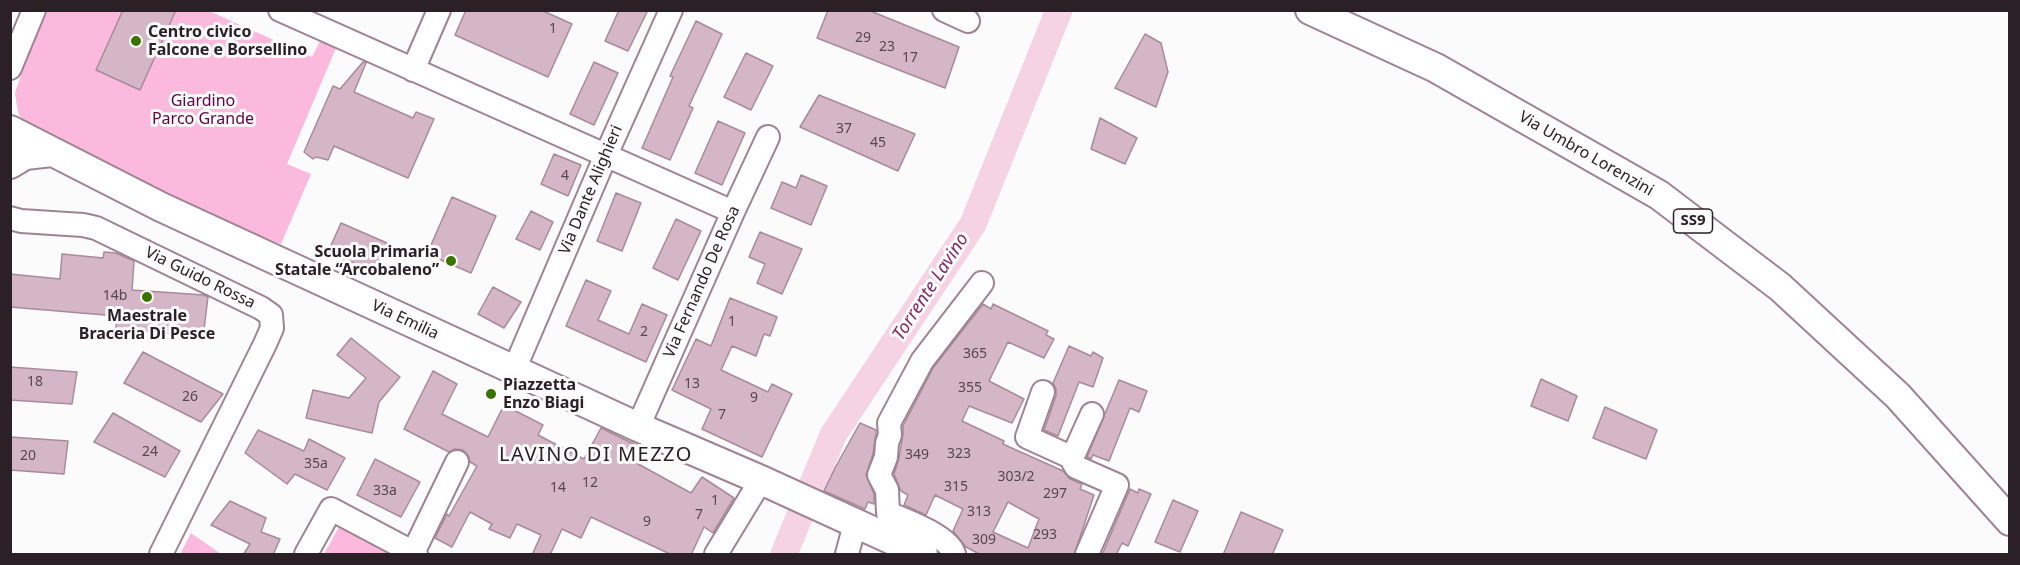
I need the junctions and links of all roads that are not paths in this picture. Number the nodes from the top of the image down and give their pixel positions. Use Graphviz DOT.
graph roads {
  1 [pos="34,10"];
  2 [pos="280,10"];
  3 [pos="440,10"];
  4 [pos="671,10"];
  5 [pos="944,10"];
  6 [pos="1310,10"];
  7 [pos="968,21"];
  8 [pos="10,68"];
  9 [pos="413,70"];
  10 [pos="10,130"];
  11 [pos="768,137"];
  12 [pos="52,152"];
  13 [pos="606,155"];
  14 [pos="10,157"];
  15 [pos="10,164"];
  16 [pos="733,212"];
  17 [pos="10,218"];
  18 [pos="982,283"];
  19 [pos="514,370"];
  20 [pos="1043,392"];
  21 [pos="1092,414"];
  22 [pos="638,427"];
  23 [pos="1073,458"];
  24 [pos="457,462"];
  25 [pos="766,483"];
  26 [pos="2010,521"];
  27 [pos="855,524"];
  28 [pos="415,554"];
  29 [pos="161,555"];
  30 [pos="306,555"];
  31 [pos="716,555"];
  32 [pos="847,555"];
  33 [pos="923,555"];
  34 [pos="954,555"];
  35 [pos="1087,555"];
  1 -- 8 [label="street"];
  2 -- 9 [label="street"];
  3 -- 9 [label="street"];
  4 -- 13 [label="street, Via Dante Alighieri"];
  5 -- 7 [label="street"];
  6 -- 26 [label="main road, Via Umbro Lorenzini / SS9"];
  9 -- 13 [label="street"];
  10 -- 12 [label="main road, Via Emilia"];
  10 -- 14 [label="main road, Via Emilia"];
  11 -- 16 [label="street, Via Fernando De Rosa"];
  12 -- 15 [label="main road"];
  12 -- 19 [label="main road, Via Emilia"];
  13 -- 16 [label="street"];
  13 -- 19 [label="street, Via Dante Alighieri"];
  16 -- 22 [label="street, Via Fernando De Rosa"];
  17 -- 29 [label="street, Via Guido Rossa"];
  18 -- 34 [label="street"];
  19 -- 22 [label="main road, Via Emilia"];
  20 -- 23 [label="street"];
  21 -- 23 [label="street"];
  22 -- 25 [label="main road, Via Emilia"];
  23 -- 35 [label="street"];
  24 -- 28 [label="street"];
  25 -- 27 [label="main road, Via Emilia"];
  25 -- 31 [label="street"];
  27 -- 32 [label="street"];
  27 -- 33 [label="main road, Via Emilia"];
  28 -- 30 [label="street"];
}
